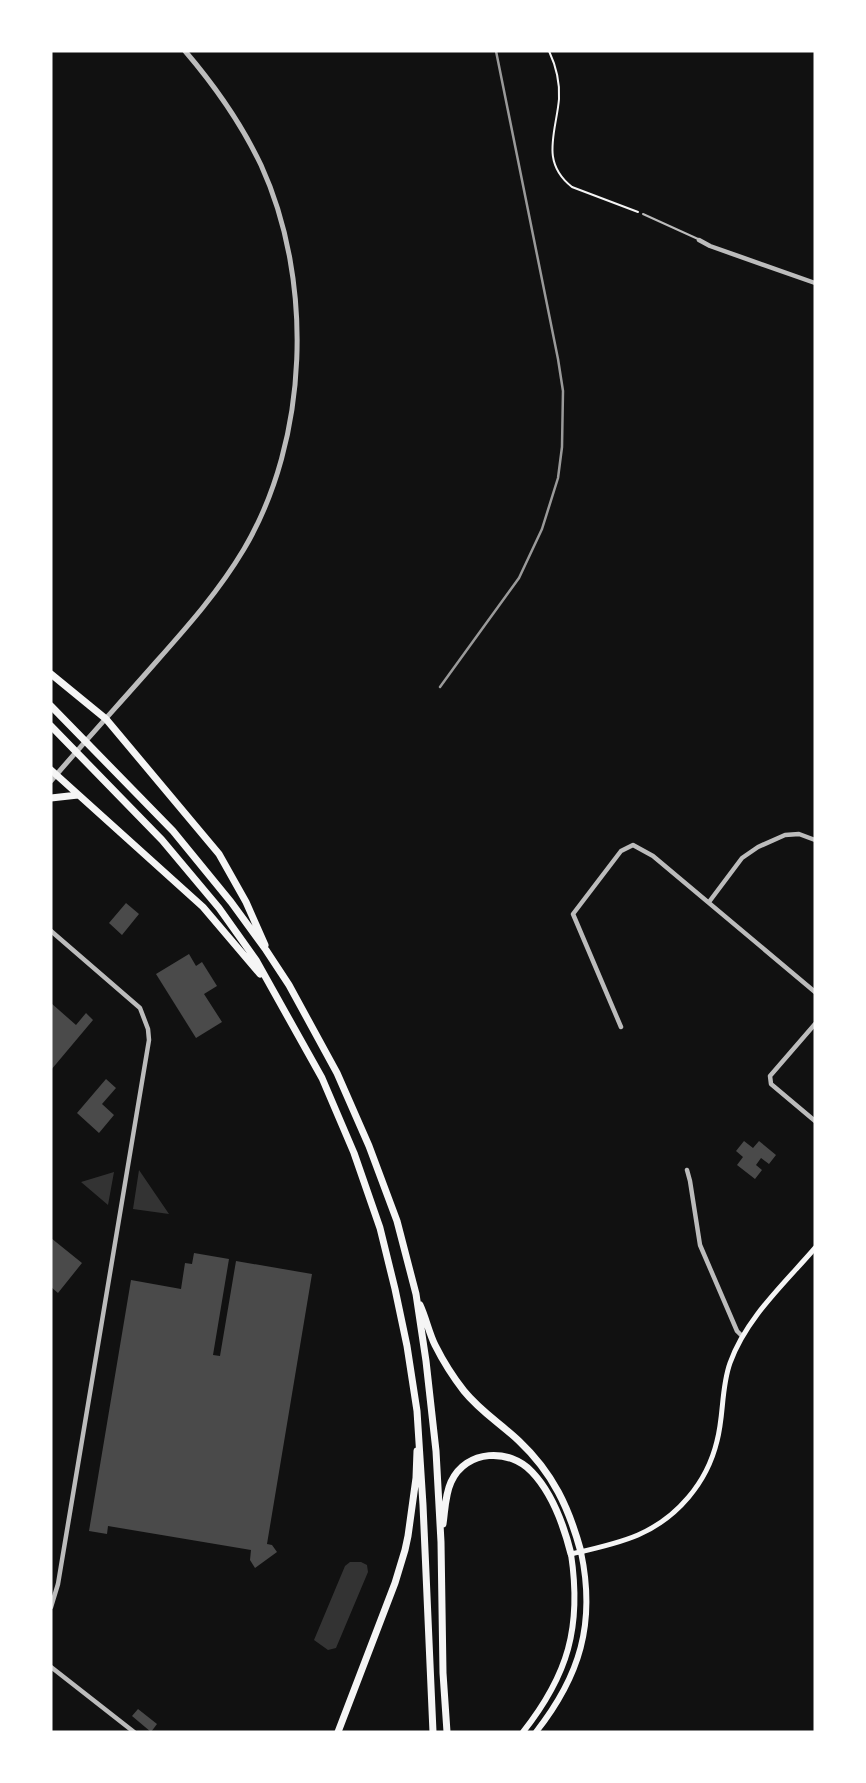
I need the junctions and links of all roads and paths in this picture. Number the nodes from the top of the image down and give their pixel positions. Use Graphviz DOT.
graph roads {
  1 [pos="185,51"];
  2 [pos="549,51"];
  3 [pos="643,214"];
  4 [pos="699,240"];
  5 [pos="815,284"];
  6 [pos="51,674"];
  7 [pos="51,706"];
  8 [pos="104,722"];
  9 [pos="51,726"];
  10 [pos="54,774"];
  11 [pos="79,795"];
  12 [pos="51,798"];
  13 [pos="815,840"];
  14 [pos="709,902"];
  15 [pos="51,930"];
  16 [pos="267,950"];
  17 [pos="274,991"];
  18 [pos="815,992"];
  19 [pos="815,1024"];
  20 [pos="621,1027"];
  21 [pos="815,1121"];
  22 [pos="687,1170"];
  23 [pos="815,1248"];
  24 [pos="416,1294"];
  25 [pos="742,1336"];
  26 [pos="419,1437"];
  27 [pos="441,1542"];
  28 [pos="581,1552"];
  29 [pos="571,1554"];
  30 [pos="51,1607"];
  31 [pos="51,1667"];
  32 [pos="134,1732"];
  33 [pos="338,1732"];
  34 [pos="433,1732"];
  35 [pos="447,1732"];
  36 [pos="523,1732"];
  37 [pos="536,1732"];
  1 -- 8 [label="street"];
  2 -- 3 [label="path"];
  3 -- 4 [label="lane"];
  4 -- 5 [label="street"];
  6 -- 8 [label="highway"];
  7 -- 16 [label="highway"];
  8 -- 10 [label="street"];
  8 -- 16 [label="highway"];
  9 -- 17 [label="highway"];
  10 -- 11 [label="highway"];
  11 -- 12 [label="highway"];
  11 -- 17 [label="highway"];
  13 -- 14 [label="street"];
  14 -- 18 [label="street"];
  14 -- 20 [label="street"];
  15 -- 30 [label="street"];
  16 -- 24 [label="highway"];
  17 -- 26 [label="highway"];
  19 -- 21 [label="street"];
  22 -- 25 [label="street"];
  23 -- 25 [label="main road"];
  24 -- 27 [label="highway"];
  24 -- 28 [label="highway"];
  25 -- 28 [label="main road"];
  26 -- 33 [label="highway"];
  26 -- 34 [label="highway"];
  27 -- 29 [label="highway"];
  27 -- 35 [label="highway"];
  28 -- 29 [label="main road"];
  28 -- 37 [label="main road"];
  29 -- 36 [label="main road"];
  31 -- 32 [label="street"];
}
